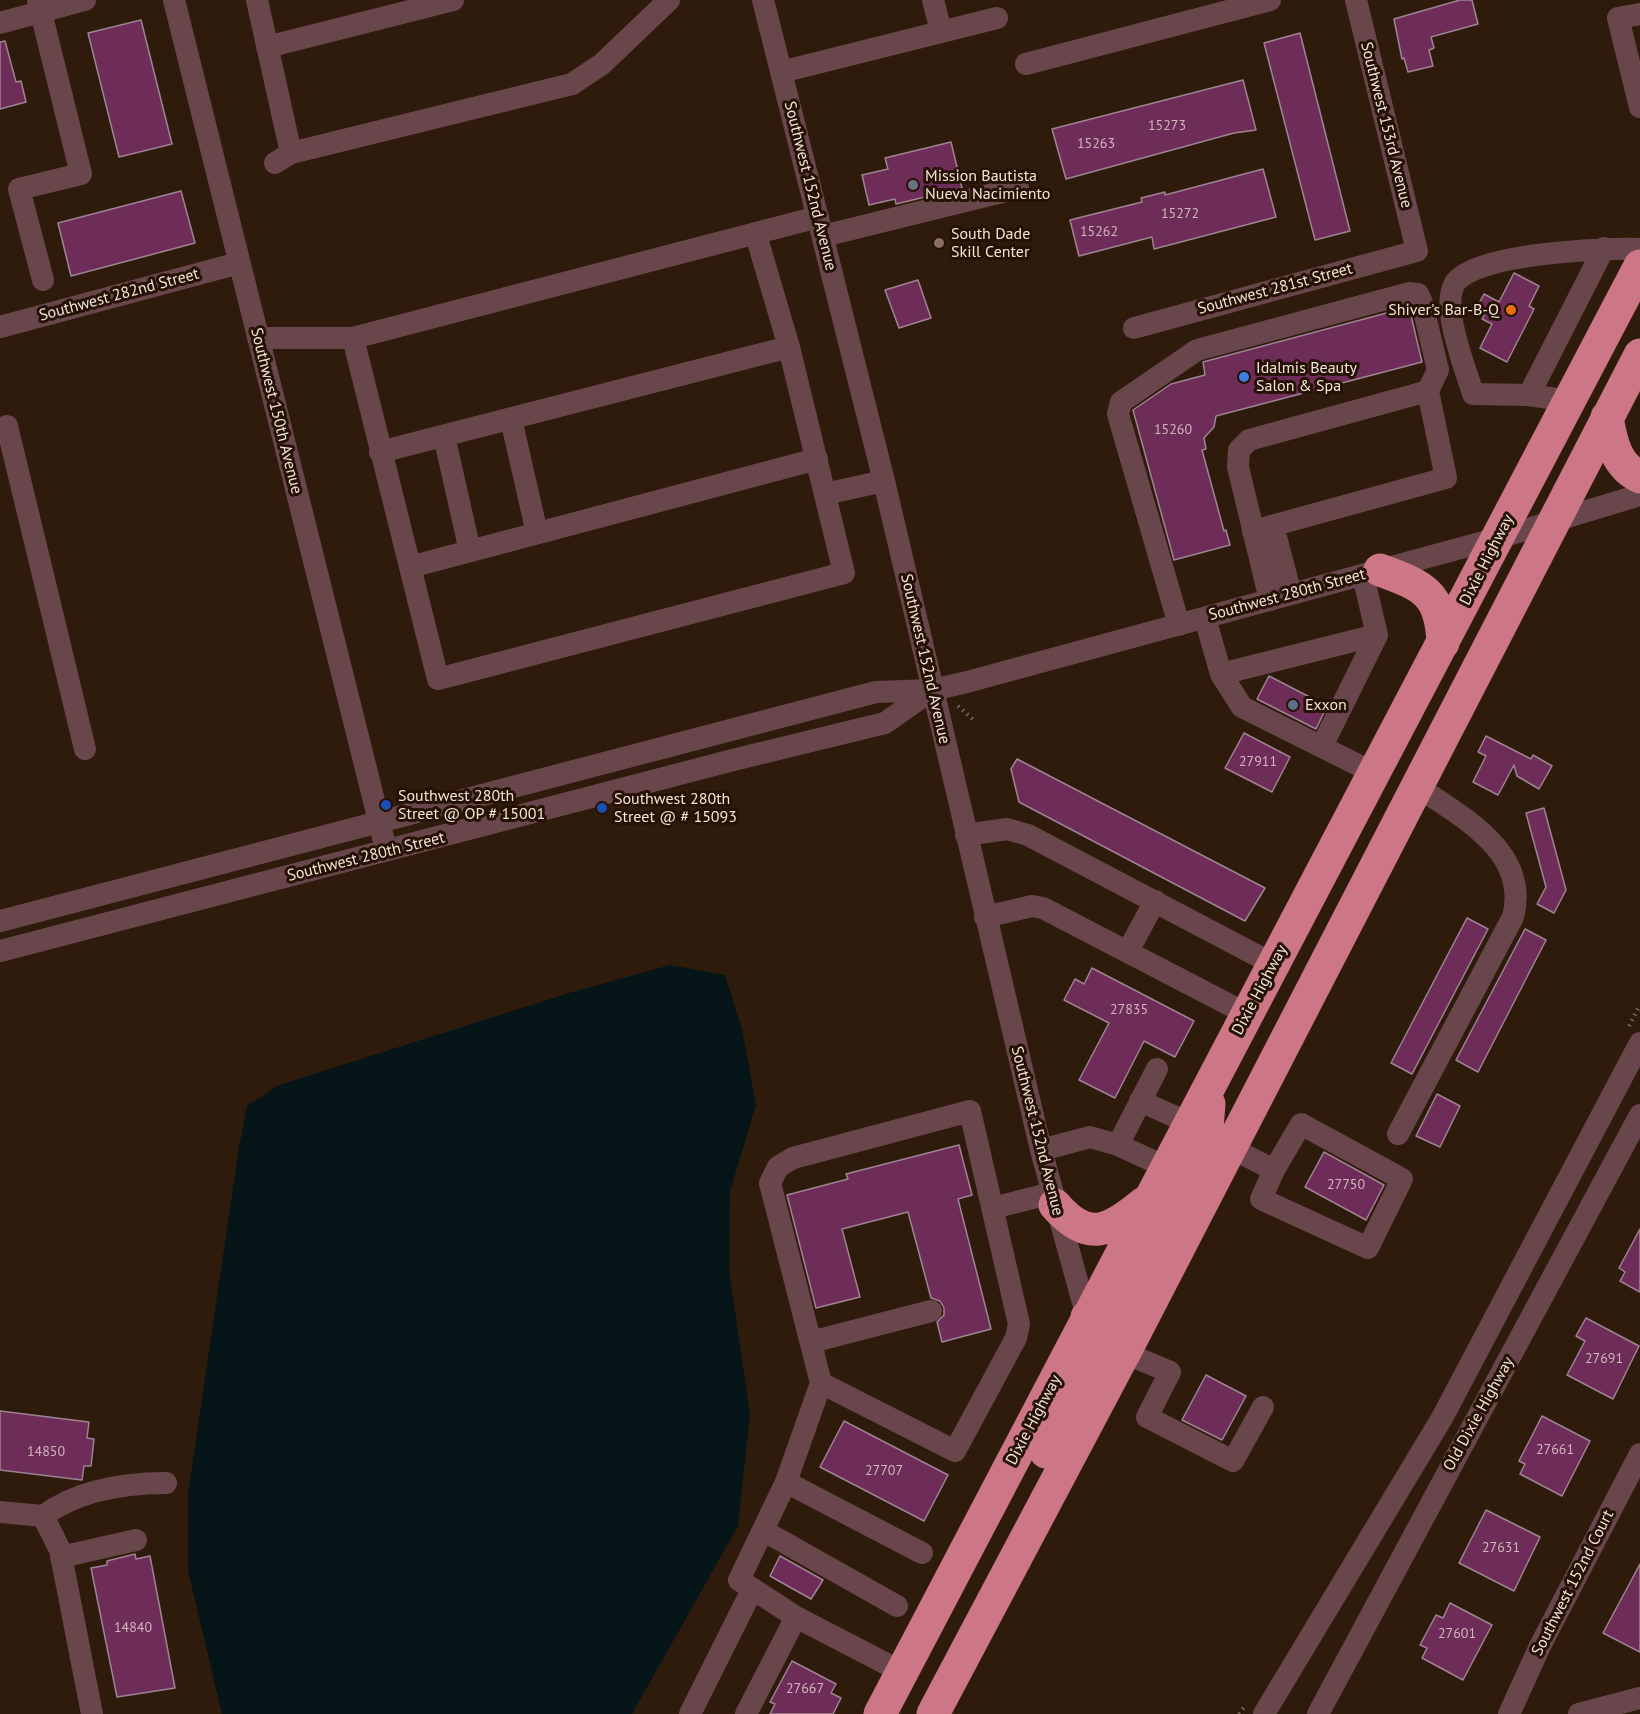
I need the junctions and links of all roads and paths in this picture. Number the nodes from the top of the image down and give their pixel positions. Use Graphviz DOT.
graph roads {
  1 [pos="85,0"];
  2 [pos="174,0"];
  3 [pos="256,0"];
  4 [pos="453,0"];
  5 [pos="669,0"];
  6 [pos="764,0"];
  7 [pos="933,0"];
  8 [pos="1270,0"];
  9 [pos="1356,0"];
  10 [pos="40,6"];
  11 [pos="1640,14"];
  12 [pos="996,18"];
  13 [pos="0,23"];
  14 [pos="941,31"];
  15 [pos="267,47"];
  16 [pos="1026,64"];
  17 [pos="781,72"];
  18 [pos="1640,107"];
  19 [pos="1018,188"];
  20 [pos="9,192"];
  21 [pos="820,227"];
  22 [pos="756,235"];
  23 [pos="1604,248"];
  24 [pos="1640,249"];
  25 [pos="1416,251"];
  26 [pos="239,263"];
  27 [pos="1640,266"];
  28 [pos="43,280"];
  29 [pos="1640,305"];
  30 [pos="0,327"];
  31 [pos="1134,327"];
  32 [pos="258,338"];
  33 [pos="353,338"];
  34 [pos="789,347"];
  35 [pos="1640,355"];
  36 [pos="1428,391"];
  37 [pos="1529,395"];
  38 [pos="1569,402"];
  39 [pos="1607,417"];
  40 [pos="511,418"];
  41 [pos="7,426"];
  42 [pos="444,436"];
  43 [pos="380,452"];
  44 [pos="817,459"];
  45 [pos="1640,477"];
  46 [pos="884,482"];
  47 [pos="825,494"];
  48 [pos="1640,495"];
  49 [pos="1555,519"];
  50 [pos="1263,529"];
  51 [pos="537,533"];
  52 [pos="1498,538"];
  53 [pos="470,551"];
  54 [pos="410,567"];
  55 [pos="1372,572"];
  56 [pos="1280,597"];
  57 [pos="1205,618"];
  58 [pos="1179,625"];
  59 [pos="1377,635"];
  60 [pos="1443,643"];
  61 [pos="1221,674"];
  62 [pos="932,690"];
  63 [pos="958,706"];
  64 [pos="976,722"];
  65 [pos="725,732"];
  66 [pos="1322,746"];
  67 [pos="85,748"];
  68 [pos="733,760"];
  69 [pos="1374,773"];
  70 [pos="562,774"];
  71 [pos="1418,787"];
  72 [pos="570,805"];
  73 [pos="379,822"];
  74 [pos="966,835"];
  75 [pos="387,851"];
  76 [pos="77,901"];
  77 [pos="1155,901"];
  78 [pos="985,917"];
  79 [pos="0,921"];
  80 [pos="86,929"];
  81 [pos="0,951"];
  82 [pos="1128,951"];
  83 [pos="1273,964"];
  84 [pos="1247,1014"];
  85 [pos="1640,1043"];
  86 [pos="1157,1069"];
  87 [pos="1211,1081"];
  88 [pos="1140,1101"];
  89 [pos="1640,1115"];
  90 [pos="1189,1123"];
  91 [pos="1398,1134"];
  92 [pos="1118,1145"];
  93 [pos="1231,1148"];
  94 [pos="1041,1150"];
  95 [pos="1166,1167"];
  96 [pos="1274,1170"];
  97 [pos="1150,1198"];
  98 [pos="1053,1199"];
  99 [pos="993,1208"];
  100 [pos="931,1311"];
  101 [pos="1087,1317"];
  102 [pos="811,1342"];
  103 [pos="1127,1350"];
  104 [pos="821,1383"];
  105 [pos="1263,1407"];
  106 [pos="1640,1454"];
  107 [pos="786,1482"];
  108 [pos="166,1483"];
  109 [pos="0,1512"];
  110 [pos="43,1516"];
  111 [pos="764,1531"];
  112 [pos="136,1540"];
  113 [pos="922,1552"];
  114 [pos="61,1557"];
  115 [pos="1000,1585"];
  116 [pos="752,1590"];
  117 [pos="897,1606"];
  118 [pos="796,1617"];
  119 [pos="902,1671"];
  120 [pos="1640,1698"];
  121 [pos="92,1714"];
  122 [pos="690,1714"];
  123 [pos="746,1714"];
  124 [pos="880,1714"];
  125 [pos="933,1714"];
  126 [pos="1264,1714"];
  127 [pos="1318,1714"];
  128 [pos="1509,1714"];
  129 [pos="1579,1714"];
  1 -- 10 [label="street"];
  2 -- 26 [label="street, Southwest 150th Avenue"];
  3 -- 15 [label="street"];
  4 -- 15 [label="street"];
  5 -- 15 [label="street"];
  6 -- 17 [label="street, Southwest 152nd Avenue"];
  7 -- 14 [label="street"];
  8 -- 16 [label="street"];
  9 -- 25 [label="street, Southwest 153rd Avenue"];
  10 -- 13 [label="street"];
  10 -- 20 [label="street"];
  11 -- 18 [label="street"];
  12 -- 14 [label="street"];
  14 -- 17 [label="street"];
  17 -- 21 [label="street, Southwest 152nd Avenue"];
  19 -- 21 [label="street"];
  20 -- 28 [label="street"];
  21 -- 22 [label="street"];
  21 -- 46 [label="street, Southwest 152nd Avenue"];
  22 -- 33 [label="street"];
  22 -- 34 [label="street"];
  23 -- 24 [label="street"];
  23 -- 37 [label="street"];
  23 -- 37 [label="street"];
  25 -- 31 [label="street, Southwest 281st Street"];
  26 -- 30 [label="street, Southwest 282nd Street"];
  26 -- 32 [label="street, Southwest 150th Avenue"];
  27 -- 38 [label="highway, Dixie Highway"];
  29 -- 49 [label="highway"];
  32 -- 33 [label="street"];
  32 -- 73 [label="street, Southwest 150th Avenue"];
  33 -- 43 [label="street"];
  34 -- 40 [label="street"];
  34 -- 44 [label="street"];
  35 -- 39 [label="highway"];
  36 -- 50 [label="street"];
  36 -- 50 [label="street"];
  36 -- 58 [label="street"];
  37 -- 38 [label="street"];
  38 -- 52 [label="highway, Dixie Highway"];
  39 -- 45 [label="highway"];
  39 -- 49 [label="highway"];
  40 -- 42 [label="street"];
  40 -- 51 [label="street"];
  41 -- 67 [label="street"];
  42 -- 43 [label="street"];
  42 -- 53 [label="street"];
  43 -- 54 [label="street"];
  44 -- 47 [label="street"];
  44 -- 51 [label="street"];
  46 -- 47 [label="street"];
  46 -- 62 [label="street, Southwest 152nd Avenue"];
  47 -- 54 [label="street"];
  48 -- 49 [label="street, Southwest 280th Street"];
  49 -- 52 [label="street, Southwest 280th Street"];
  49 -- 71 [label="highway"];
  50 -- 56 [label="street"];
  51 -- 53 [label="street"];
  52 -- 55 [label="street, Southwest 280th Street"];
  52 -- 60 [label="highway, Dixie Highway"];
  52 -- 71 [label="highway"];
  53 -- 54 [label="street"];
  55 -- 56 [label="street, Southwest 280th Street"];
  55 -- 59 [label="street"];
  55 -- 60 [label="highway"];
  56 -- 57 [label="street, Southwest 280th Street"];
  57 -- 58 [label="street, Southwest 280th Street"];
  57 -- 61 [label="street"];
  58 -- 62 [label="street, Southwest 280th Street"];
  59 -- 61 [label="street"];
  59 -- 66 [label="street"];
  60 -- 69 [label="highway, Dixie Highway"];
  61 -- 66 [label="street"];
  62 -- 65 [label="street, Southwest 280th Street"];
  62 -- 68 [label="street, Southwest 280th Street"];
  62 -- 74 [label="street, Southwest 152nd Avenue"];
  63 -- 64 [label="path"];
  65 -- 68 [label="street"];
  65 -- 70 [label="street, Southwest 280th Street"];
  66 -- 69 [label="street"];
  68 -- 72 [label="street, Southwest 280th Street"];
  69 -- 83 [label="highway, Dixie Highway"];
  70 -- 72 [label="street"];
  70 -- 73 [label="street, Southwest 280th Street"];
  71 -- 91 [label="street"];
  71 -- 93 [label="highway"];
  72 -- 75 [label="street, Southwest 280th Street"];
  73 -- 75 [label="street, Southwest 150th Avenue"];
  73 -- 76 [label="street, Southwest 280th Street"];
  74 -- 77 [label="street"];
  74 -- 78 [label="street, Southwest 152nd Avenue"];
  75 -- 80 [label="street, Southwest 280th Street"];
  76 -- 79 [label="street, Southwest 280th Street"];
  76 -- 80 [label="street"];
  77 -- 82 [label="street"];
  77 -- 83 [label="street"];
  78 -- 82 [label="street"];
  78 -- 94 [label="street, Southwest 152nd Avenue"];
  80 -- 81 [label="street, Southwest 280th Street"];
  82 -- 84 [label="street"];
  83 -- 84 [label="highway, Dixie Highway"];
  84 -- 87 [label="highway, Dixie Highway"];
  85 -- 126 [label="street"];
  86 -- 88 [label="street"];
  87 -- 90 [label="highway, Dixie Highway"];
  87 -- 103 [label="highway"];
  88 -- 90 [label="street"];
  88 -- 92 [label="street"];
  89 -- 127 [label="street, Old Dixie Highway"];
  90 -- 95 [label="highway, Dixie Highway"];
  92 -- 94 [label="street"];
  92 -- 95 [label="street"];
  93 -- 96 [label="street"];
  93 -- 103 [label="highway"];
  94 -- 98 [label="street, Southwest 152nd Avenue"];
  95 -- 97 [label="highway, Dixie Highway"];
  96 -- 96 [label="street"];
  97 -- 98 [label="highway"];
  97 -- 101 [label="highway, Dixie Highway"];
  98 -- 99 [label="street"];
  98 -- 101 [label="street, Southwest 152nd Avenue"];
  99 -- 102 [label="street"];
  99 -- 104 [label="street"];
  100 -- 102 [label="street"];
  101 -- 115 [label="highway"];
  101 -- 119 [label="highway, Dixie Highway"];
  102 -- 104 [label="street"];
  103 -- 105 [label="street"];
  103 -- 115 [label="highway"];
  104 -- 107 [label="street"];
  106 -- 128 [label="street, Southwest 152nd Court"];
  107 -- 111 [label="street"];
  107 -- 113 [label="street"];
  108 -- 110 [label="street"];
  109 -- 110 [label="street"];
  110 -- 114 [label="street"];
  111 -- 116 [label="street"];
  111 -- 117 [label="street"];
  112 -- 114 [label="street"];
  114 -- 121 [label="street"];
  115 -- 125 [label="highway"];
  116 -- 118 [label="street"];
  116 -- 122 [label="street"];
  118 -- 119 [label="street"];
  118 -- 123 [label="street"];
  119 -- 124 [label="highway, Dixie Highway"];
  120 -- 129 [label="street"];
}
